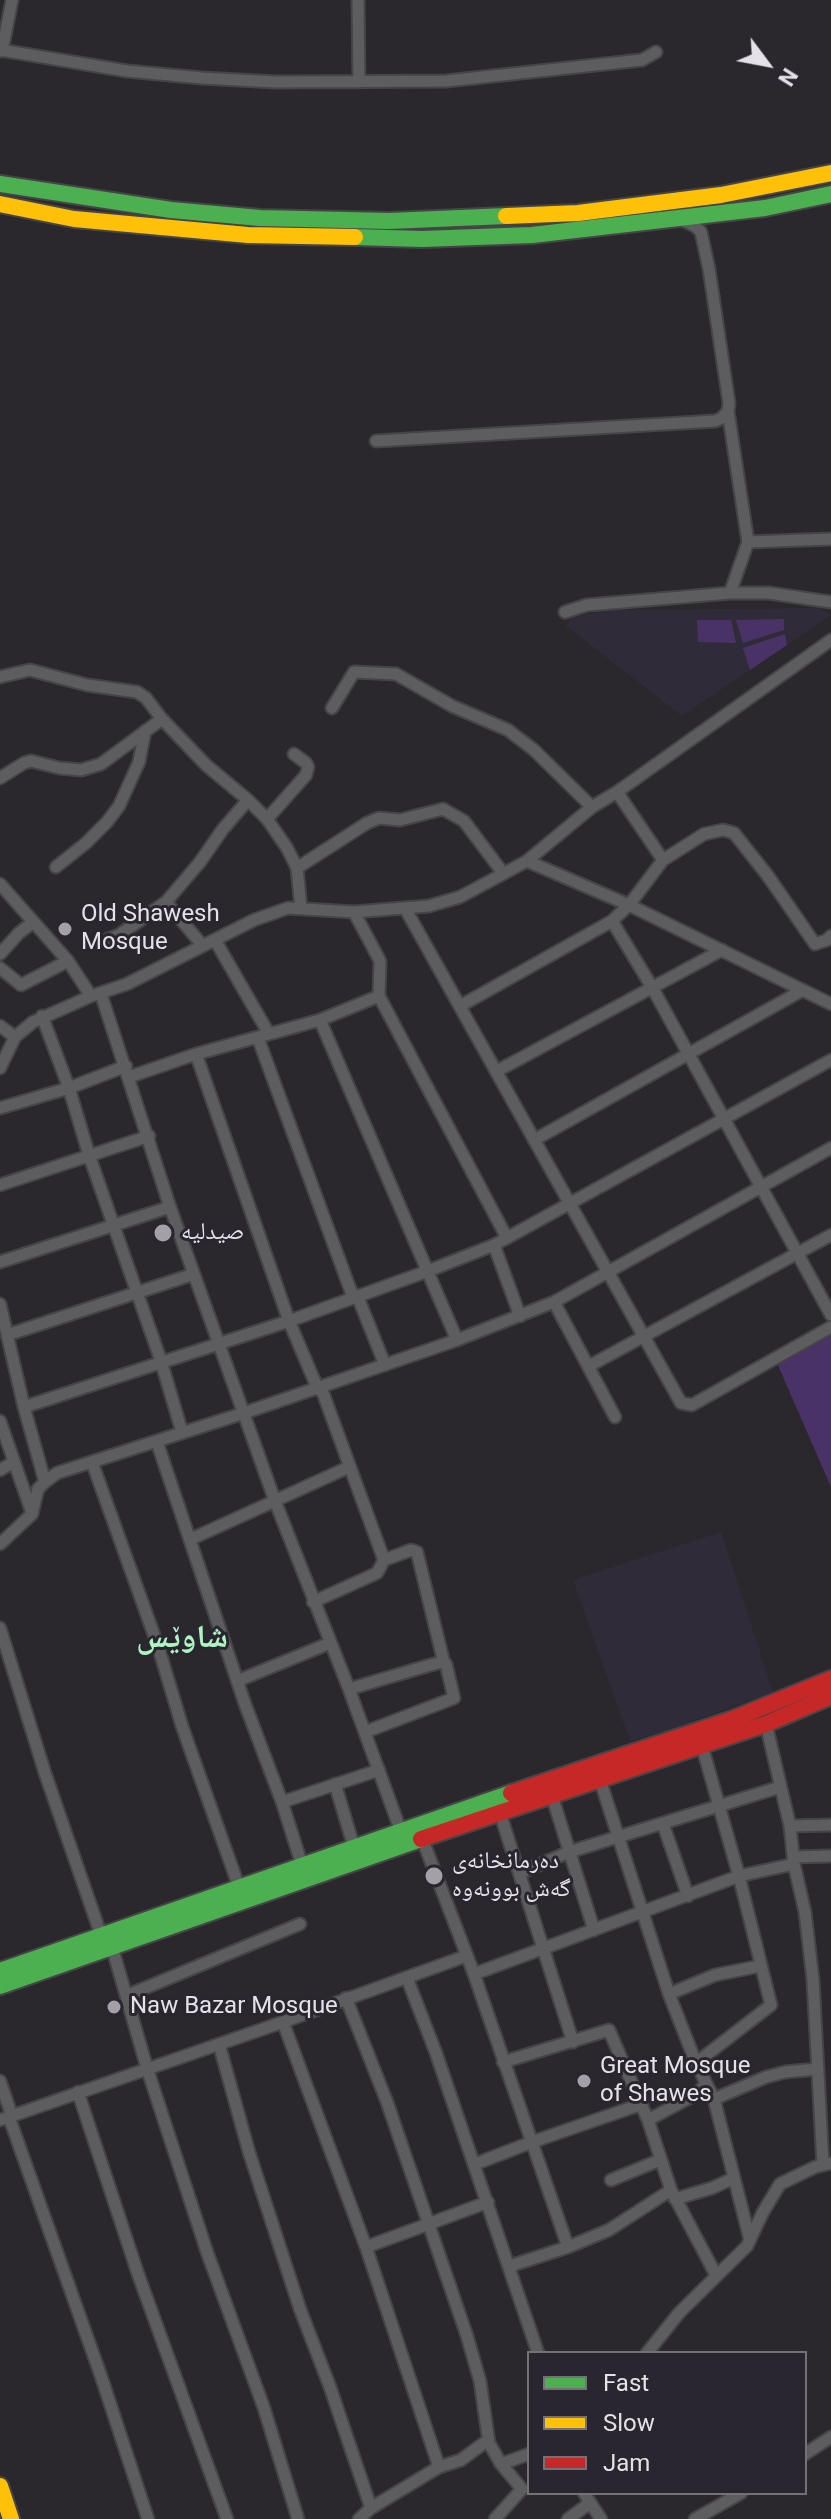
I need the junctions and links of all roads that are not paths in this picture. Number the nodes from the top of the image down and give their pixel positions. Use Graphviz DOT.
graph roads {
  1 [pos="12,0"];
  2 [pos="358,0"];
  3 [pos="1,50"];
  4 [pos="656,52"];
  5 [pos="359,82"];
  6 [pos="831,173"];
  7 [pos="810,176"];
  8 [pos="0,184"];
  9 [pos="31,189"];
  10 [pos="749,189"];
  11 [pos="831,193"];
  12 [pos="112,202"];
  13 [pos="0,204"];
  14 [pos="29,210"];
  15 [pos="749,210"];
  16 [pos="720,213"];
  17 [pos="680,219"];
  18 [pos="107,222"];
  19 [pos="709,269"];
  20 [pos="728,411"];
  21 [pos="376,441"];
  22 [pos="831,539"];
  23 [pos="748,542"];
  24 [pos="730,593"];
  25 [pos="831,602"];
  26 [pos="565,612"];
  27 [pos="831,640"];
  28 [pos="0,677"];
  29 [pos="332,708"];
  30 [pos="162,719"];
  31 [pos="146,731"];
  32 [pos="294,754"];
  33 [pos="0,778"];
  34 [pos="617,792"];
  35 [pos="248,800"];
  36 [pos="592,807"];
  37 [pos="267,819"];
  38 [pos="663,860"];
  39 [pos="527,861"];
  40 [pos="56,867"];
  41 [pos="297,868"];
  42 [pos="503,873"];
  43 [pos="0,884"];
  44 [pos="166,902"];
  45 [pos="629,905"];
  46 [pos="301,908"];
  47 [pos="405,908"];
  48 [pos="354,912"];
  49 [pos="612,921"];
  50 [pos="33,922"];
  51 [pos="831,936"];
  52 [pos="215,940"];
  53 [pos="99,943"];
  54 [pos="203,946"];
  55 [pos="722,950"];
  56 [pos="0,954"];
  57 [pos="68,961"];
  58 [pos="0,968"];
  59 [pos="652,987"];
  60 [pos="803,990"];
  61 [pos="96,995"];
  62 [pos="379,996"];
  63 [pos="831,1004"];
  64 [pos="460,1006"];
  65 [pos="42,1016"];
  66 [pos="320,1020"];
  67 [pos="0,1026"];
  68 [pos="264,1036"];
  69 [pos="15,1037"];
  70 [pos="196,1054"];
  71 [pos="687,1055"];
  72 [pos="831,1060"];
  73 [pos="0,1068"];
  74 [pos="497,1071"];
  75 [pos="127,1072"];
  76 [pos="69,1088"];
  77 [pos="0,1108"];
  78 [pos="725,1120"];
  79 [pos="149,1136"];
  80 [pos="534,1140"];
  81 [pos="831,1148"];
  82 [pos="89,1155"];
  83 [pos="0,1185"];
  84 [pos="760,1188"];
  85 [pos="570,1204"];
  86 [pos="170,1207"];
  87 [pos="113,1224"];
  88 [pos="831,1235"];
  89 [pos="507,1238"];
  90 [pos="494,1245"];
  91 [pos="796,1254"];
  92 [pos="0,1262"];
  93 [pos="428,1271"];
  94 [pos="607,1271"];
  95 [pos="194,1274"];
  96 [pos="137,1294"];
  97 [pos="355,1296"];
  98 [pos="554,1302"];
  99 [pos="0,1304"];
  100 [pos="831,1315"];
  101 [pos="520,1316"];
  102 [pos="289,1321"];
  103 [pos="831,1327"];
  104 [pos="7,1335"];
  105 [pos="644,1337"];
  106 [pos="457,1340"];
  107 [pos="220,1344"];
  108 [pos="161,1361"];
  109 [pos="385,1365"];
  110 [pos="589,1366"];
  111 [pos="317,1387"];
  112 [pos="24,1407"];
  113 [pos="244,1413"];
  114 [pos="615,1417"];
  115 [pos="0,1421"];
  116 [pos="182,1432"];
  117 [pos="157,1442"];
  118 [pos="14,1462"];
  119 [pos="92,1462"];
  120 [pos="349,1467"];
  121 [pos="0,1470"];
  122 [pos="45,1482"];
  123 [pos="275,1501"];
  124 [pos="32,1514"];
  125 [pos="191,1539"];
  126 [pos="0,1544"];
  127 [pos="384,1560"];
  128 [pos="313,1602"];
  129 [pos="0,1628"];
  130 [pos="330,1643"];
  131 [pos="444,1663"];
  132 [pos="237,1681"];
  133 [pos="349,1689"];
  134 [pos="828,1689"];
  135 [pos="766,1724"];
  136 [pos="365,1732"];
  137 [pos="702,1746"];
  138 [pos="379,1770"];
  139 [pos="600,1780"];
  140 [pos="335,1784"];
  141 [pos="780,1787"];
  142 [pos="552,1796"];
  143 [pos="282,1802"];
  144 [pos="719,1805"];
  145 [pos="500,1813"];
  146 [pos="663,1824"];
  147 [pos="831,1825"];
  148 [pos="790,1826"];
  149 [pos="411,1835"];
  150 [pos="618,1836"];
  151 [pos="354,1847"];
  152 [pos="569,1852"];
  153 [pos="831,1856"];
  154 [pos="794,1861"];
  155 [pos="302,1865"];
  156 [pos="520,1873"];
  157 [pos="739,1876"];
  158 [pos="239,1887"];
  159 [pos="688,1896"];
  160 [pos="641,1913"];
  161 [pos="300,1924"];
  162 [pos="594,1930"];
  163 [pos="106,1941"];
  164 [pos="544,1949"];
  165 [pos="466,1956"];
  166 [pos="760,1966"];
  167 [pos="0,1971"];
  168 [pos="474,1974"];
  169 [pos="407,1978"];
  170 [pos="0,1986"];
  171 [pos="669,1994"];
  172 [pos="128,1995"];
  173 [pos="346,1998"];
  174 [pos="283,2022"];
  175 [pos="573,2042"];
  176 [pos="219,2044"];
  177 [pos="503,2062"];
  178 [pos="696,2063"];
  179 [pos="147,2068"];
  180 [pos="818,2069"];
  181 [pos="0,2081"];
  182 [pos="706,2085"];
  183 [pos="78,2092"];
  184 [pos="714,2099"];
  185 [pos="642,2104"];
  186 [pos="7,2118"];
  187 [pos="648,2120"];
  188 [pos="532,2142"];
  189 [pos="660,2160"];
  190 [pos="475,2164"];
  191 [pos="827,2164"];
  192 [pos="734,2178"];
  193 [pos="611,2180"];
  194 [pos="673,2194"];
  195 [pos="488,2202"];
  196 [pos="428,2224"];
  197 [pos="750,2240"];
  198 [pos="366,2247"];
  199 [pos="568,2247"];
  200 [pos="510,2266"];
  201 [pos="716,2275"];
  202 [pos="537,2351"];
  203 [pos="649,2351"];
  204 [pos="831,2437"];
  205 [pos="489,2443"];
  206 [pos="807,2453"];
  207 [pos="527,2455"];
  208 [pos="501,2464"];
  209 [pos="439,2467"];
  210 [pos="525,2485"];
  211 [pos="0,2486"];
  212 [pos="737,2495"];
  213 [pos="587,2498"];
  214 [pos="371,2508"];
  215 [pos="11,2519"];
  216 [pos="148,2519"];
  217 [pos="227,2519"];
  218 [pos="298,2519"];
  219 [pos="359,2519"];
  220 [pos="495,2519"];
  221 [pos="568,2519"];
  222 [pos="601,2519"];
  223 [pos="695,2519"];
  1 -- 3 [label="street"];
  2 -- 5 [label="street"];
  3 -- 5 [label="street"];
  4 -- 5 [label="street"];
  6 -- 7 [label="street"];
  7 -- 10 [label="street"];
  7 -- 11 [label="street"];
  8 -- 9 [label="street"];
  9 -- 12 [label="street"];
  9 -- 14 [label="street"];
  10 -- 12 [label="street"];
  10 -- 15 [label="street"];
  11 -- 15 [label="street"];
  12 -- 18 [label="street"];
  13 -- 14 [label="street"];
  14 -- 18 [label="street"];
  15 -- 16 [label="street"];
  16 -- 17 [label="street"];
  16 -- 19 [label="street"];
  17 -- 18 [label="street"];
  17 -- 19 [label="street"];
  19 -- 20 [label="street"];
  20 -- 21 [label="street"];
  20 -- 23 [label="street"];
  22 -- 23 [label="street"];
  23 -- 24 [label="street"];
  24 -- 25 [label="street"];
  24 -- 26 [label="street"];
  27 -- 34 [label="street"];
  28 -- 30 [label="street"];
  29 -- 36 [label="street"];
  30 -- 31 [label="street"];
  30 -- 35 [label="street"];
  31 -- 33 [label="street"];
  31 -- 40 [label="street"];
  32 -- 37 [label="street"];
  34 -- 36 [label="street"];
  34 -- 38 [label="street"];
  35 -- 37 [label="street"];
  35 -- 44 [label="street"];
  36 -- 39 [label="street"];
  37 -- 41 [label="street"];
  38 -- 45 [label="street"];
  38 -- 51 [label="street"];
  39 -- 42 [label="street"];
  39 -- 45 [label="street"];
  41 -- 42 [label="street"];
  41 -- 46 [label="street"];
  42 -- 47 [label="street"];
  43 -- 50 [label="street"];
  44 -- 53 [label="street"];
  44 -- 54 [label="street"];
  45 -- 49 [label="street"];
  45 -- 55 [label="street"];
  46 -- 48 [label="street"];
  46 -- 52 [label="street"];
  47 -- 48 [label="street"];
  47 -- 64 [label="street"];
  48 -- 62 [label="street"];
  49 -- 59 [label="street"];
  49 -- 64 [label="street"];
  50 -- 56 [label="street"];
  50 -- 57 [label="street"];
  52 -- 54 [label="street"];
  52 -- 68 [label="street"];
  54 -- 61 [label="street"];
  55 -- 59 [label="street"];
  55 -- 60 [label="street"];
  57 -- 58 [label="street"];
  57 -- 61 [label="street"];
  59 -- 71 [label="street"];
  59 -- 74 [label="street"];
  60 -- 63 [label="street"];
  60 -- 71 [label="street"];
  61 -- 65 [label="street"];
  61 -- 75 [label="street"];
  62 -- 66 [label="street"];
  62 -- 89 [label="street"];
  64 -- 74 [label="street"];
  65 -- 69 [label="street"];
  65 -- 76 [label="street"];
  66 -- 68 [label="street"];
  66 -- 93 [label="street"];
  67 -- 69 [label="street"];
  68 -- 70 [label="street"];
  68 -- 97 [label="street"];
  69 -- 73 [label="street"];
  70 -- 75 [label="street"];
  70 -- 102 [label="street"];
  71 -- 78 [label="street"];
  71 -- 80 [label="street"];
  72 -- 78 [label="street"];
  74 -- 80 [label="street"];
  75 -- 76 [label="street"];
  75 -- 79 [label="street"];
  76 -- 77 [label="street"];
  76 -- 82 [label="street"];
  78 -- 84 [label="street"];
  78 -- 85 [label="street"];
  79 -- 82 [label="street"];
  79 -- 86 [label="street"];
  80 -- 85 [label="street"];
  81 -- 84 [label="street"];
  82 -- 83 [label="street"];
  82 -- 87 [label="street"];
  84 -- 91 [label="street"];
  84 -- 94 [label="street"];
  85 -- 89 [label="street"];
  85 -- 94 [label="street"];
  86 -- 87 [label="street"];
  86 -- 95 [label="street"];
  87 -- 92 [label="street"];
  87 -- 96 [label="street"];
  88 -- 91 [label="street"];
  89 -- 90 [label="street"];
  90 -- 93 [label="street"];
  90 -- 101 [label="street"];
  91 -- 100 [label="street"];
  91 -- 105 [label="street"];
  93 -- 97 [label="street"];
  93 -- 106 [label="street"];
  94 -- 98 [label="street"];
  94 -- 105 [label="street"];
  95 -- 96 [label="street"];
  95 -- 107 [label="street"];
  96 -- 104 [label="street"];
  96 -- 108 [label="street"];
  97 -- 102 [label="street"];
  97 -- 109 [label="street"];
  98 -- 101 [label="street"];
  98 -- 110 [label="street"];
  99 -- 104 [label="street"];
  101 -- 106 [label="street"];
  102 -- 107 [label="street"];
  102 -- 111 [label="street"];
  103 -- 105 [label="street"];
  104 -- 112 [label="street"];
  105 -- 110 [label="street"];
  106 -- 109 [label="street"];
  107 -- 108 [label="street"];
  107 -- 113 [label="street"];
  108 -- 112 [label="street"];
  108 -- 116 [label="street"];
  109 -- 111 [label="street"];
  110 -- 114 [label="street"];
  111 -- 113 [label="street"];
  111 -- 120 [label="street"];
  112 -- 122 [label="street"];
  113 -- 116 [label="street"];
  113 -- 123 [label="street"];
  115 -- 118 [label="street"];
  116 -- 117 [label="street"];
  117 -- 119 [label="street"];
  117 -- 125 [label="street"];
  118 -- 121 [label="street"];
  118 -- 124 [label="street"];
  119 -- 122 [label="street"];
  119 -- 158 [label="street"];
  120 -- 123 [label="street"];
  120 -- 127 [label="street"];
  122 -- 124 [label="street"];
  123 -- 125 [label="street"];
  123 -- 128 [label="street"];
  124 -- 126 [label="street"];
  125 -- 132 [label="street"];
  127 -- 128 [label="street"];
  127 -- 131 [label="street"];
  128 -- 130 [label="street"];
  129 -- 163 [label="street"];
  130 -- 132 [label="street"];
  130 -- 133 [label="street"];
  131 -- 133 [label="street"];
  131 -- 136 [label="street"];
  132 -- 143 [label="street"];
  133 -- 136 [label="street"];
  134 -- 135 [label="street"];
  134 -- 149 [label="street"];
  135 -- 137 [label="street"];
  135 -- 141 [label="street"];
  136 -- 138 [label="street"];
  137 -- 139 [label="street"];
  137 -- 144 [label="street"];
  138 -- 140 [label="street"];
  138 -- 149 [label="street"];
  139 -- 142 [label="street"];
  139 -- 150 [label="street"];
  140 -- 143 [label="street"];
  140 -- 151 [label="street"];
  141 -- 144 [label="street"];
  141 -- 148 [label="street"];
  142 -- 145 [label="street"];
  142 -- 152 [label="street"];
  143 -- 155 [label="street"];
  144 -- 146 [label="street"];
  144 -- 157 [label="street"];
  145 -- 149 [label="street"];
  145 -- 156 [label="street"];
  146 -- 150 [label="street"];
  146 -- 159 [label="street"];
  147 -- 148 [label="street"];
  148 -- 154 [label="street"];
  149 -- 151 [label="street"];
  149 -- 163 [label="street"];
  149 -- 165 [label="street"];
  150 -- 152 [label="street"];
  150 -- 160 [label="street"];
  151 -- 155 [label="street"];
  152 -- 156 [label="street"];
  152 -- 162 [label="street"];
  153 -- 154 [label="street"];
  154 -- 157 [label="street"];
  154 -- 180 [label="street"];
  155 -- 158 [label="street"];
  156 -- 164 [label="street"];
  157 -- 159 [label="street"];
  157 -- 166 [label="street"];
  158 -- 163 [label="street"];
  159 -- 160 [label="street"];
  160 -- 162 [label="street"];
  160 -- 171 [label="street"];
  161 -- 172 [label="street"];
  162 -- 164 [label="street"];
  163 -- 167 [label="street"];
  163 -- 170 [label="street"];
  163 -- 172 [label="street"];
  164 -- 168 [label="street"];
  164 -- 175 [label="street"];
  165 -- 168 [label="street"];
  165 -- 169 [label="street"];
  166 -- 171 [label="street"];
  166 -- 178 [label="street"];
  168 -- 177 [label="street"];
  169 -- 173 [label="street"];
  169 -- 190 [label="street"];
  171 -- 178 [label="street"];
  172 -- 179 [label="street"];
  173 -- 174 [label="street"];
  173 -- 196 [label="street"];
  174 -- 176 [label="street"];
  174 -- 198 [label="street"];
  175 -- 177 [label="street"];
  175 -- 185 [label="street"];
  176 -- 179 [label="street"];
  176 -- 214 [label="street"];
  177 -- 188 [label="street"];
  178 -- 182 [label="street"];
  179 -- 183 [label="street"];
  179 -- 218 [label="street"];
  180 -- 184 [label="street"];
  180 -- 191 [label="street"];
  181 -- 186 [label="street"];
  182 -- 184 [label="street"];
  182 -- 187 [label="street"];
  183 -- 186 [label="street"];
  183 -- 217 [label="street"];
  184 -- 192 [label="street"];
  185 -- 187 [label="street"];
  185 -- 188 [label="street"];
  186 -- 216 [label="street"];
  187 -- 189 [label="street"];
  188 -- 190 [label="street"];
  188 -- 199 [label="street"];
  189 -- 193 [label="street"];
  189 -- 194 [label="street"];
  190 -- 195 [label="street"];
  191 -- 197 [label="street"];
  192 -- 194 [label="street"];
  192 -- 197 [label="street"];
  194 -- 199 [label="street"];
  194 -- 201 [label="street"];
  195 -- 196 [label="street"];
  195 -- 200 [label="street"];
  196 -- 198 [label="street"];
  196 -- 205 [label="street"];
  197 -- 201 [label="street"];
  198 -- 209 [label="street"];
  199 -- 200 [label="street"];
  200 -- 202 [label="street"];
  201 -- 203 [label="street"];
  204 -- 206 [label="street"];
  205 -- 208 [label="street"];
  205 -- 209 [label="street"];
  207 -- 208 [label="street"];
  208 -- 210 [label="street"];
  209 -- 214 [label="street"];
  210 -- 220 [label="street"];
  211 -- 215 [label="street"];
  212 -- 223 [label="street"];
  213 -- 221 [label="street"];
  213 -- 222 [label="street"];
  214 -- 219 [label="street"];
}
